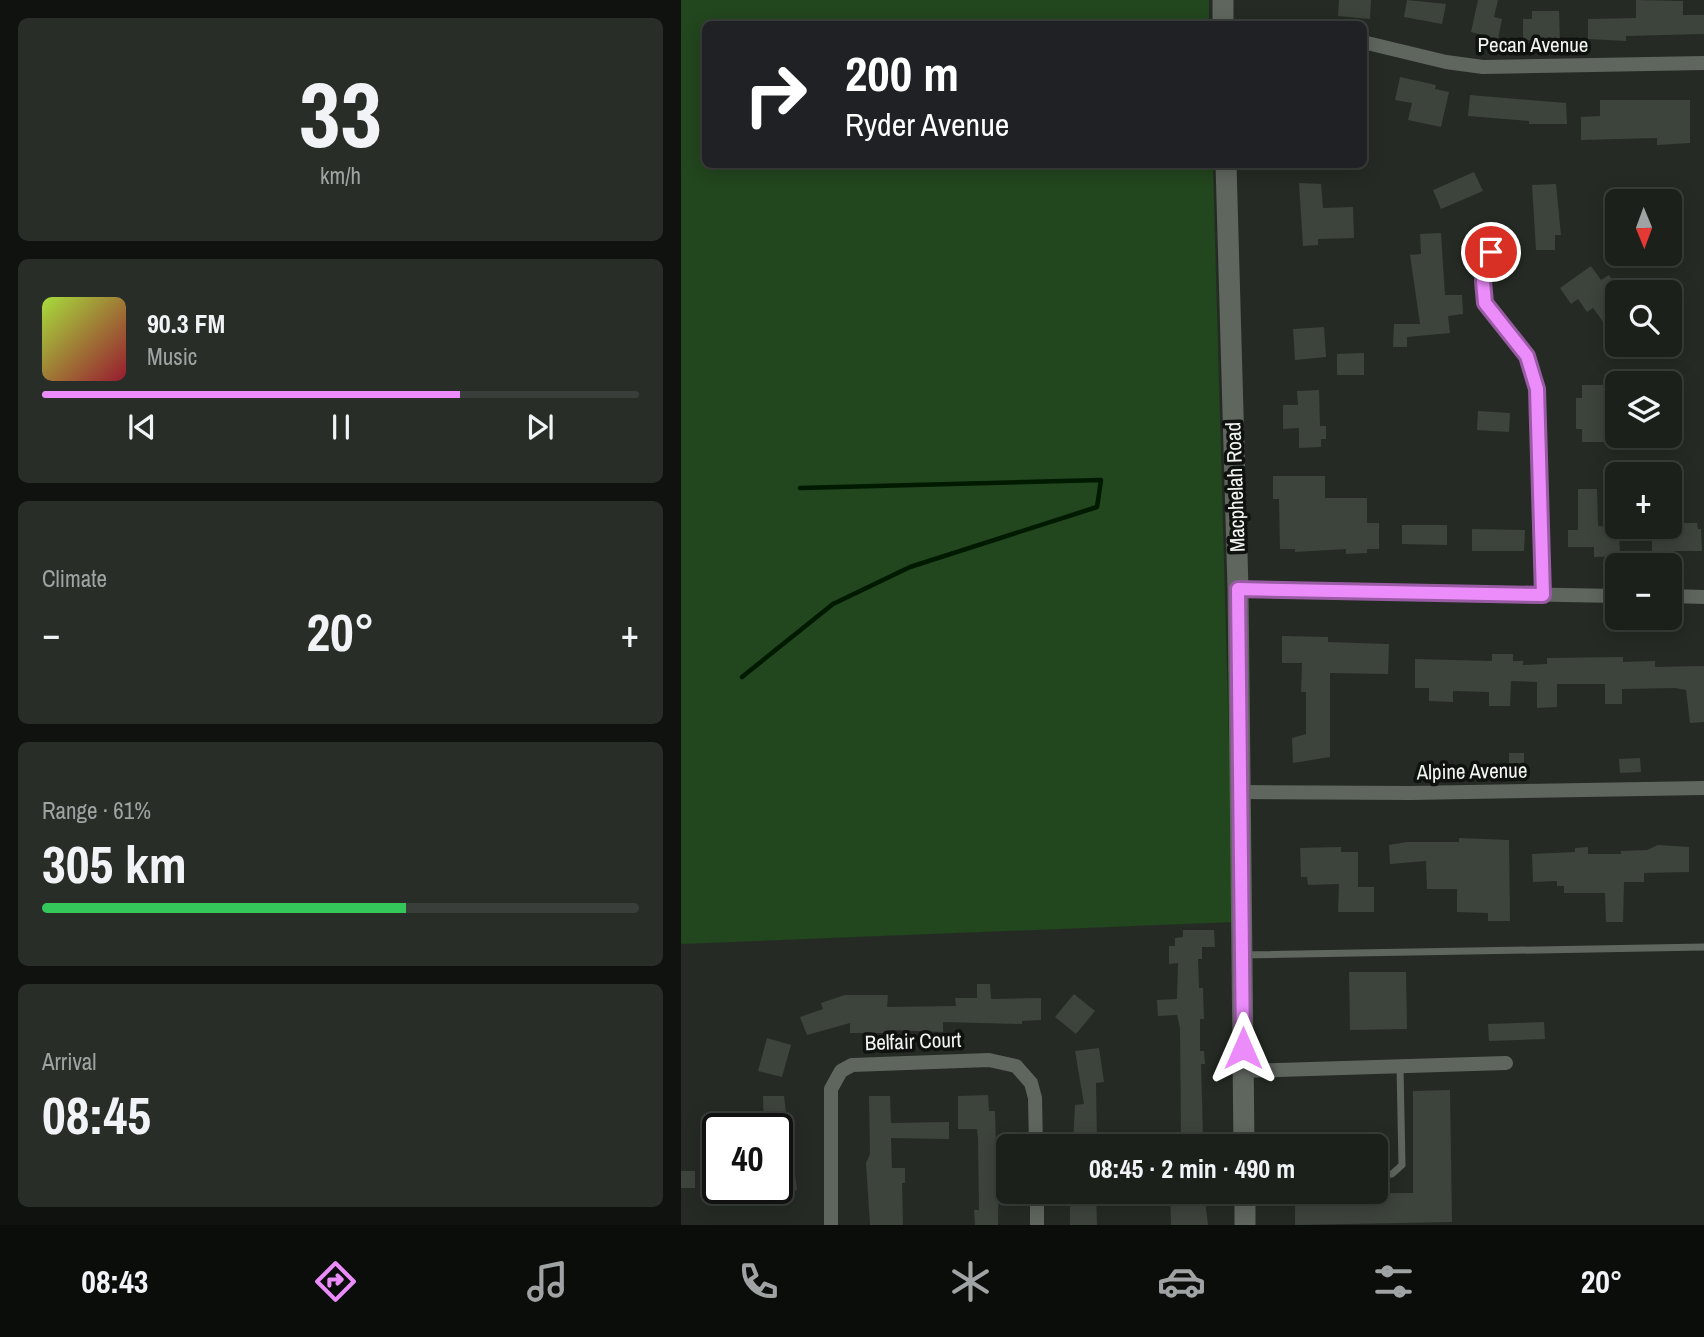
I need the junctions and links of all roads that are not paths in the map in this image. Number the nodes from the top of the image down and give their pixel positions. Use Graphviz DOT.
graph roads {
  1 [pos="1223,0"];
  2 [pos="1223,21"];
  3 [pos="1367,43"];
  4 [pos="1704,63"];
  5 [pos="1226,168"];
  6 [pos="1491,252"];
  7 [pos="1238,589"];
  8 [pos="1543,595"];
  9 [pos="1605,596"];
  10 [pos="1682,596"];
  11 [pos="1704,597"];
  12 [pos="1704,788"];
  13 [pos="1241,792"];
  14 [pos="1704,947"];
  15 [pos="1242,955"];
  16 [pos="1506,1063"];
  17 [pos="1400,1066"];
  18 [pos="1243,1071"];
  19 [pos="1036,1134"];
  20 [pos="1244,1134"];
  21 [pos="1388,1174"];
  22 [pos="1037,1204"];
  23 [pos="1245,1204"];
  24 [pos="831,1225"];
  25 [pos="1037,1225"];
  26 [pos="1245,1225"];
  1 -- 2 [label="street"];
  3 -- 4 [label="street, Pecan Avenue"];
  5 -- 7 [label="street, Macphelah Road"];
  6 -- 8 [label="street"];
  7 -- 8 [label="street"];
  7 -- 13 [label="street, Macphelah Road"];
  8 -- 9 [label="street"];
  10 -- 11 [label="street"];
  12 -- 13 [label="street, Alpine Avenue"];
  13 -- 15 [label="street, Macphelah Road"];
  14 -- 15 [label="lane"];
  15 -- 18 [label="street, Macphelah Road"];
  16 -- 17 [label="street"];
  17 -- 18 [label="street"];
  17 -- 21 [label="lane"];
  18 -- 20 [label="street, Macphelah Road"];
  19 -- 24 [label="street, Belfair Court"];
  22 -- 25 [label="street"];
  23 -- 26 [label="street"];
}
